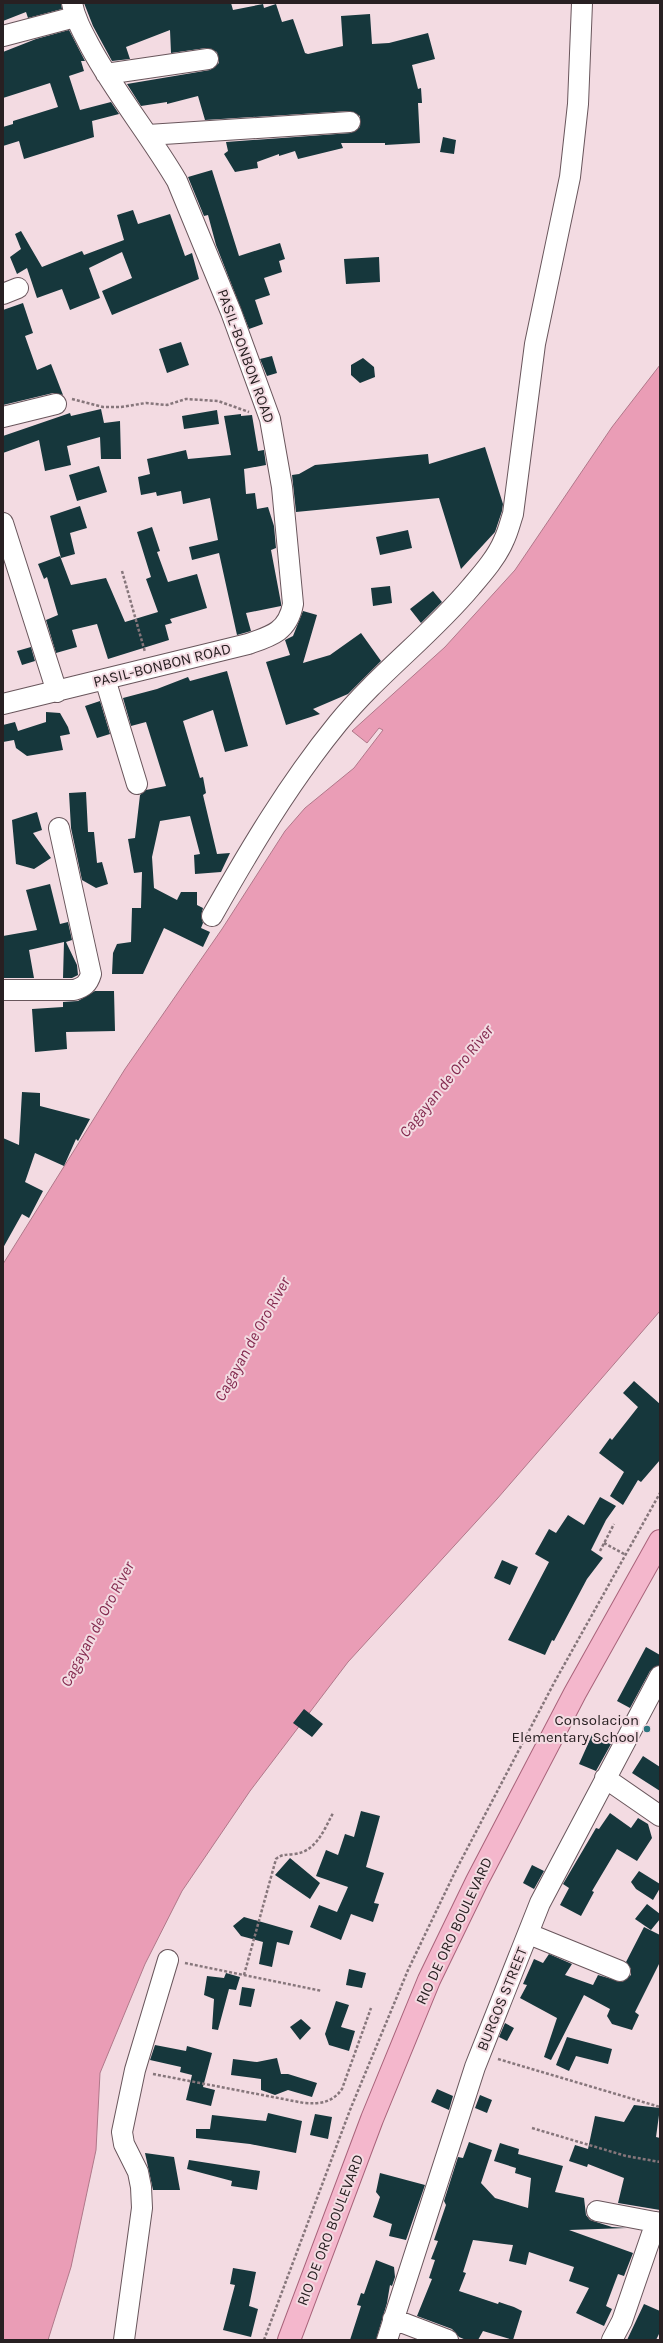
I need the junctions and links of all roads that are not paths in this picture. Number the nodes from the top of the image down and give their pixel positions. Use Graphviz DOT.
graph roads {
  1 [pos="582,3"];
  2 [pos="73,10"];
  3 [pos="3,36"];
  4 [pos="208,59"];
  5 [pos="106,74"];
  6 [pos="350,122"];
  7 [pos="148,135"];
  8 [pos="56,404"];
  9 [pos="3,417"];
  10 [pos="3,522"];
  11 [pos="105,680"];
  12 [pos="57,692"];
  13 [pos="3,704"];
  14 [pos="137,784"];
  15 [pos="59,828"];
  16 [pos="212,916"];
  17 [pos="3,990"];
  18 [pos="660,1541"];
  19 [pos="660,1676"];
  20 [pos="605,1778"];
  21 [pos="660,1816"];
  22 [pos="529,1934"];
  23 [pos="168,1960"];
  24 [pos="620,1972"];
  25 [pos="596,2211"];
  26 [pos="658,2222"];
  27 [pos="393,2319"];
  28 [pos="124,2340"];
  29 [pos="289,2340"];
  30 [pos="386,2340"];
  31 [pos="448,2340"];
  32 [pos="612,2340"];
  1 -- 16 [label="street"];
  2 -- 3 [label="street"];
  2 -- 5 [label="street, PASIL-BONBON ROAD"];
  4 -- 5 [label="street"];
  5 -- 7 [label="street, PASIL-BONBON ROAD"];
  6 -- 7 [label="street"];
  7 -- 11 [label="street, PASIL-BONBON ROAD"];
  8 -- 9 [label="street"];
  10 -- 12 [label="street"];
  11 -- 12 [label="street, PASIL-BONBON ROAD"];
  11 -- 14 [label="street"];
  12 -- 13 [label="street, PASIL-BONBON ROAD"];
  15 -- 17 [label="street"];
  18 -- 29 [label="main road, RIO DE ORO BOULEVARD"];
  19 -- 20 [label="street, BURGOS STREET"];
  20 -- 21 [label="street"];
  20 -- 22 [label="street, BURGOS STREET"];
  22 -- 24 [label="street"];
  22 -- 27 [label="street, BURGOS STREET"];
  23 -- 28 [label="street"];
  25 -- 26 [label="street"];
  26 -- 32 [label="street"];
  27 -- 30 [label="street, BURGOS STREET"];
  27 -- 31 [label="street"];
}
